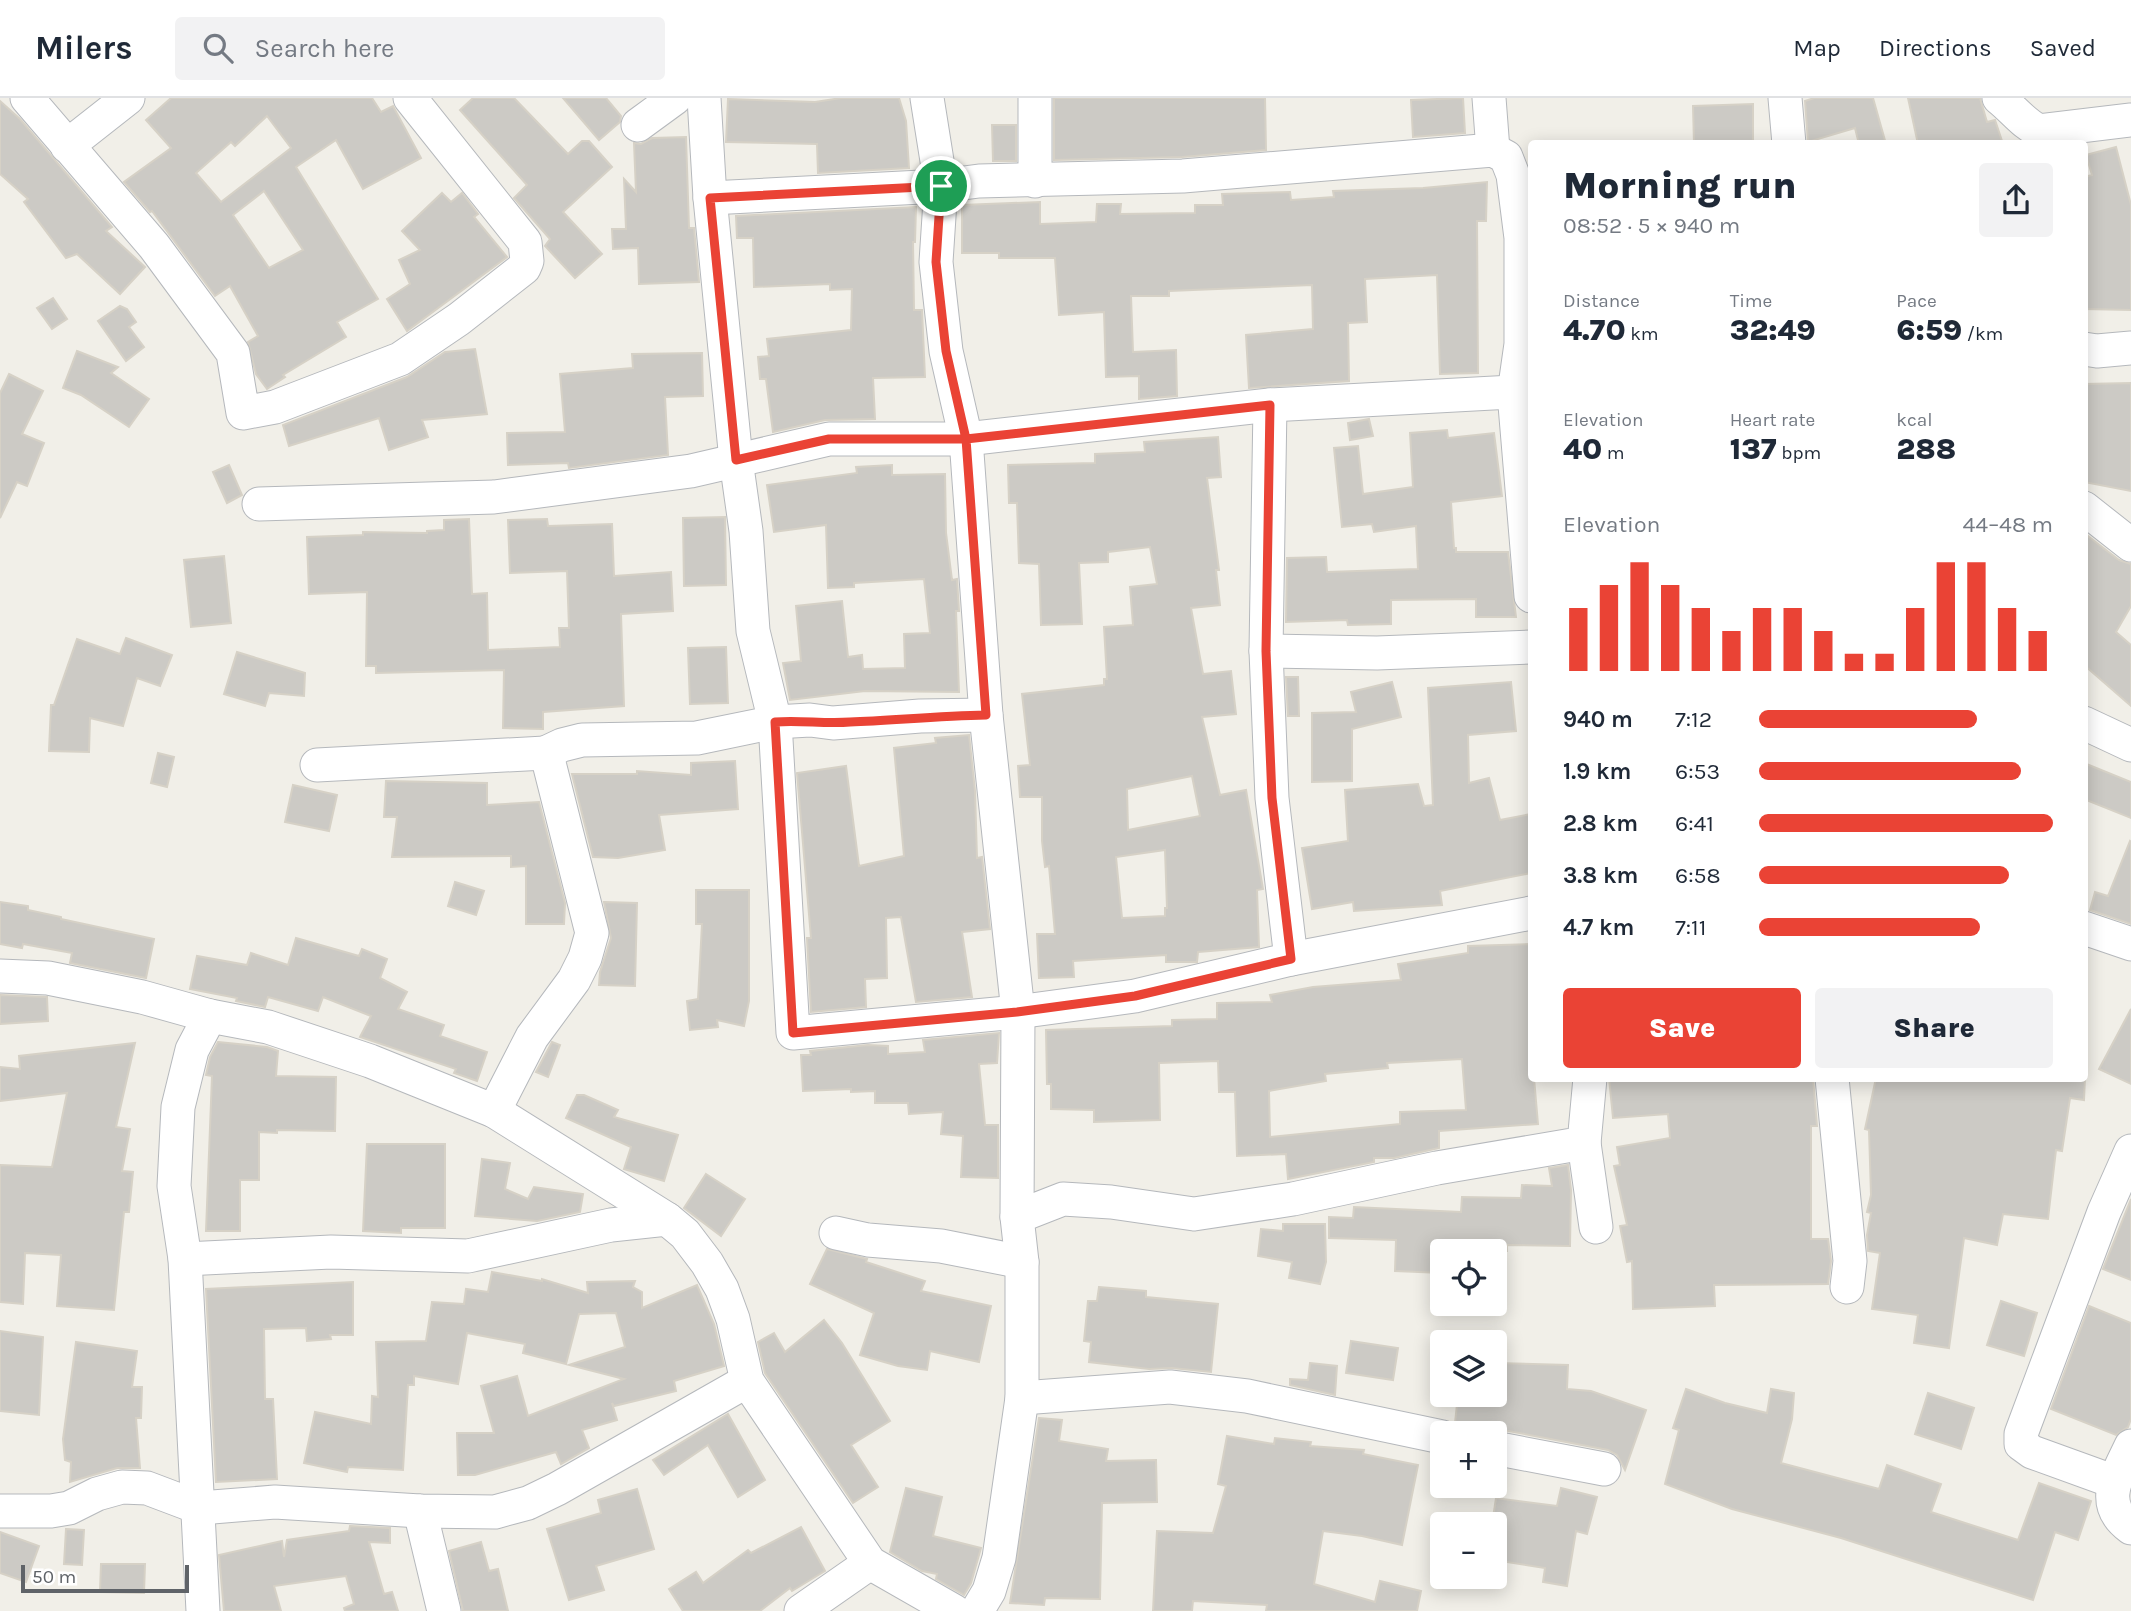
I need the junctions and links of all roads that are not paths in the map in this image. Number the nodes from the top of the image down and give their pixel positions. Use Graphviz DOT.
graph roads {
  1 [pos="27,98"];
  2 [pos="128,98"];
  3 [pos="410,98"];
  4 [pos="675,98"];
  5 [pos="704,98"];
  6 [pos="927,98"];
  7 [pos="1035,98"];
  8 [pos="1489,98"];
  9 [pos="1786,98"];
  10 [pos="1999,98"];
  11 [pos="2131,120"];
  12 [pos="638,125"];
  13 [pos="1789,140"];
  14 [pos="67,146"];
  15 [pos="1493,150"];
  16 [pos="1035,181"];
  17 [pos="941,186"];
  18 [pos="710,198"];
  19 [pos="1526,238"];
  20 [pos="2131,348"];
  21 [pos="2088,350"];
  22 [pos="1522,392"];
  23 [pos="1270,405"];
  24 [pos="966,439"];
  25 [pos="736,460"];
  26 [pos="259,504"];
  27 [pos="2088,512"];
  28 [pos="1528,528"];
  29 [pos="2131,545"];
  30 [pos="1528,648"];
  31 [pos="1266,651"];
  32 [pos="986,715"];
  33 [pos="775,722"];
  34 [pos="2088,725"];
  35 [pos="2131,744"];
  36 [pos="545,753"];
  37 [pos="317,765"];
  38 [pos="1528,914"];
  39 [pos="2088,929"];
  40 [pos="2131,944"];
  41 [pos="1291,959"];
  42 [pos="0,976"];
  43 [pos="1017,1012"];
  44 [pos="210,1016"];
  45 [pos="1590,1082"];
  46 [pos="1832,1082"];
  47 [pos="494,1111"];
  48 [pos="1584,1143"];
  49 [pos="2131,1151"];
  50 [pos="1017,1217"];
  51 [pos="667,1219"];
  52 [pos="1596,1227"];
  53 [pos="836,1233"];
  54 [pos="185,1259"];
  55 [pos="1022,1262"];
  56 [pos="1847,1287"];
  57 [pos="747,1381"];
  58 [pos="1022,1398"];
  59 [pos="1430,1434"];
  60 [pos="2131,1447"];
  61 [pos="1507,1450"];
  62 [pos="1604,1469"];
  63 [pos="2115,1482"];
  64 [pos="200,1508"];
  65 [pos="0,1511"];
  66 [pos="421,1511"];
  67 [pos="2131,1528"];
  68 [pos="870,1563"];
  69 [pos="203,1611"];
  70 [pos="444,1611"];
  71 [pos="801,1611"];
  72 [pos="954,1611"];
  73 [pos="976,1611"];
  1 -- 14 [label="street"];
  2 -- 14 [label="street"];
  3 -- 14 [label="street"];
  4 -- 12 [label="street"];
  5 -- 18 [label="street"];
  6 -- 17 [label="street"];
  7 -- 16 [label="street"];
  8 -- 15 [label="street"];
  9 -- 13 [label="street"];
  10 -- 11 [label="street"];
  15 -- 16 [label="street"];
  15 -- 19 [label="street"];
  16 -- 17 [label="street"];
  17 -- 18 [label="street"];
  17 -- 24 [label="street"];
  18 -- 25 [label="street"];
  19 -- 22 [label="street"];
  20 -- 21 [label="street"];
  22 -- 23 [label="street"];
  22 -- 28 [label="street"];
  23 -- 24 [label="street"];
  23 -- 31 [label="street"];
  24 -- 25 [label="street"];
  24 -- 32 [label="street"];
  25 -- 26 [label="street"];
  25 -- 33 [label="street"];
  27 -- 29 [label="street"];
  30 -- 31 [label="street"];
  31 -- 41 [label="street"];
  32 -- 33 [label="street"];
  32 -- 43 [label="street"];
  33 -- 36 [label="street"];
  33 -- 43 [label="street"];
  34 -- 35 [label="street"];
  36 -- 37 [label="street"];
  36 -- 47 [label="street"];
  38 -- 41 [label="street"];
  39 -- 40 [label="street"];
  41 -- 43 [label="street"];
  42 -- 44 [label="street"];
  43 -- 50 [label="street"];
  44 -- 47 [label="street"];
  44 -- 54 [label="street"];
  45 -- 48 [label="street"];
  46 -- 56 [label="street"];
  47 -- 51 [label="street"];
  48 -- 50 [label="street"];
  48 -- 52 [label="street"];
  49 -- 63 [label="street"];
  50 -- 55 [label="street"];
  51 -- 54 [label="street"];
  51 -- 57 [label="street"];
  53 -- 55 [label="street"];
  54 -- 64 [label="street"];
  55 -- 58 [label="street"];
  57 -- 66 [label="street"];
  57 -- 68 [label="street"];
  58 -- 59 [label="street"];
  58 -- 73 [label="street"];
  60 -- 63 [label="street"];
  61 -- 62 [label="street"];
  63 -- 67 [label="street"];
  64 -- 65 [label="street"];
  64 -- 66 [label="street"];
  64 -- 69 [label="street"];
  66 -- 70 [label="street"];
  68 -- 71 [label="street"];
  68 -- 72 [label="street"];
}
